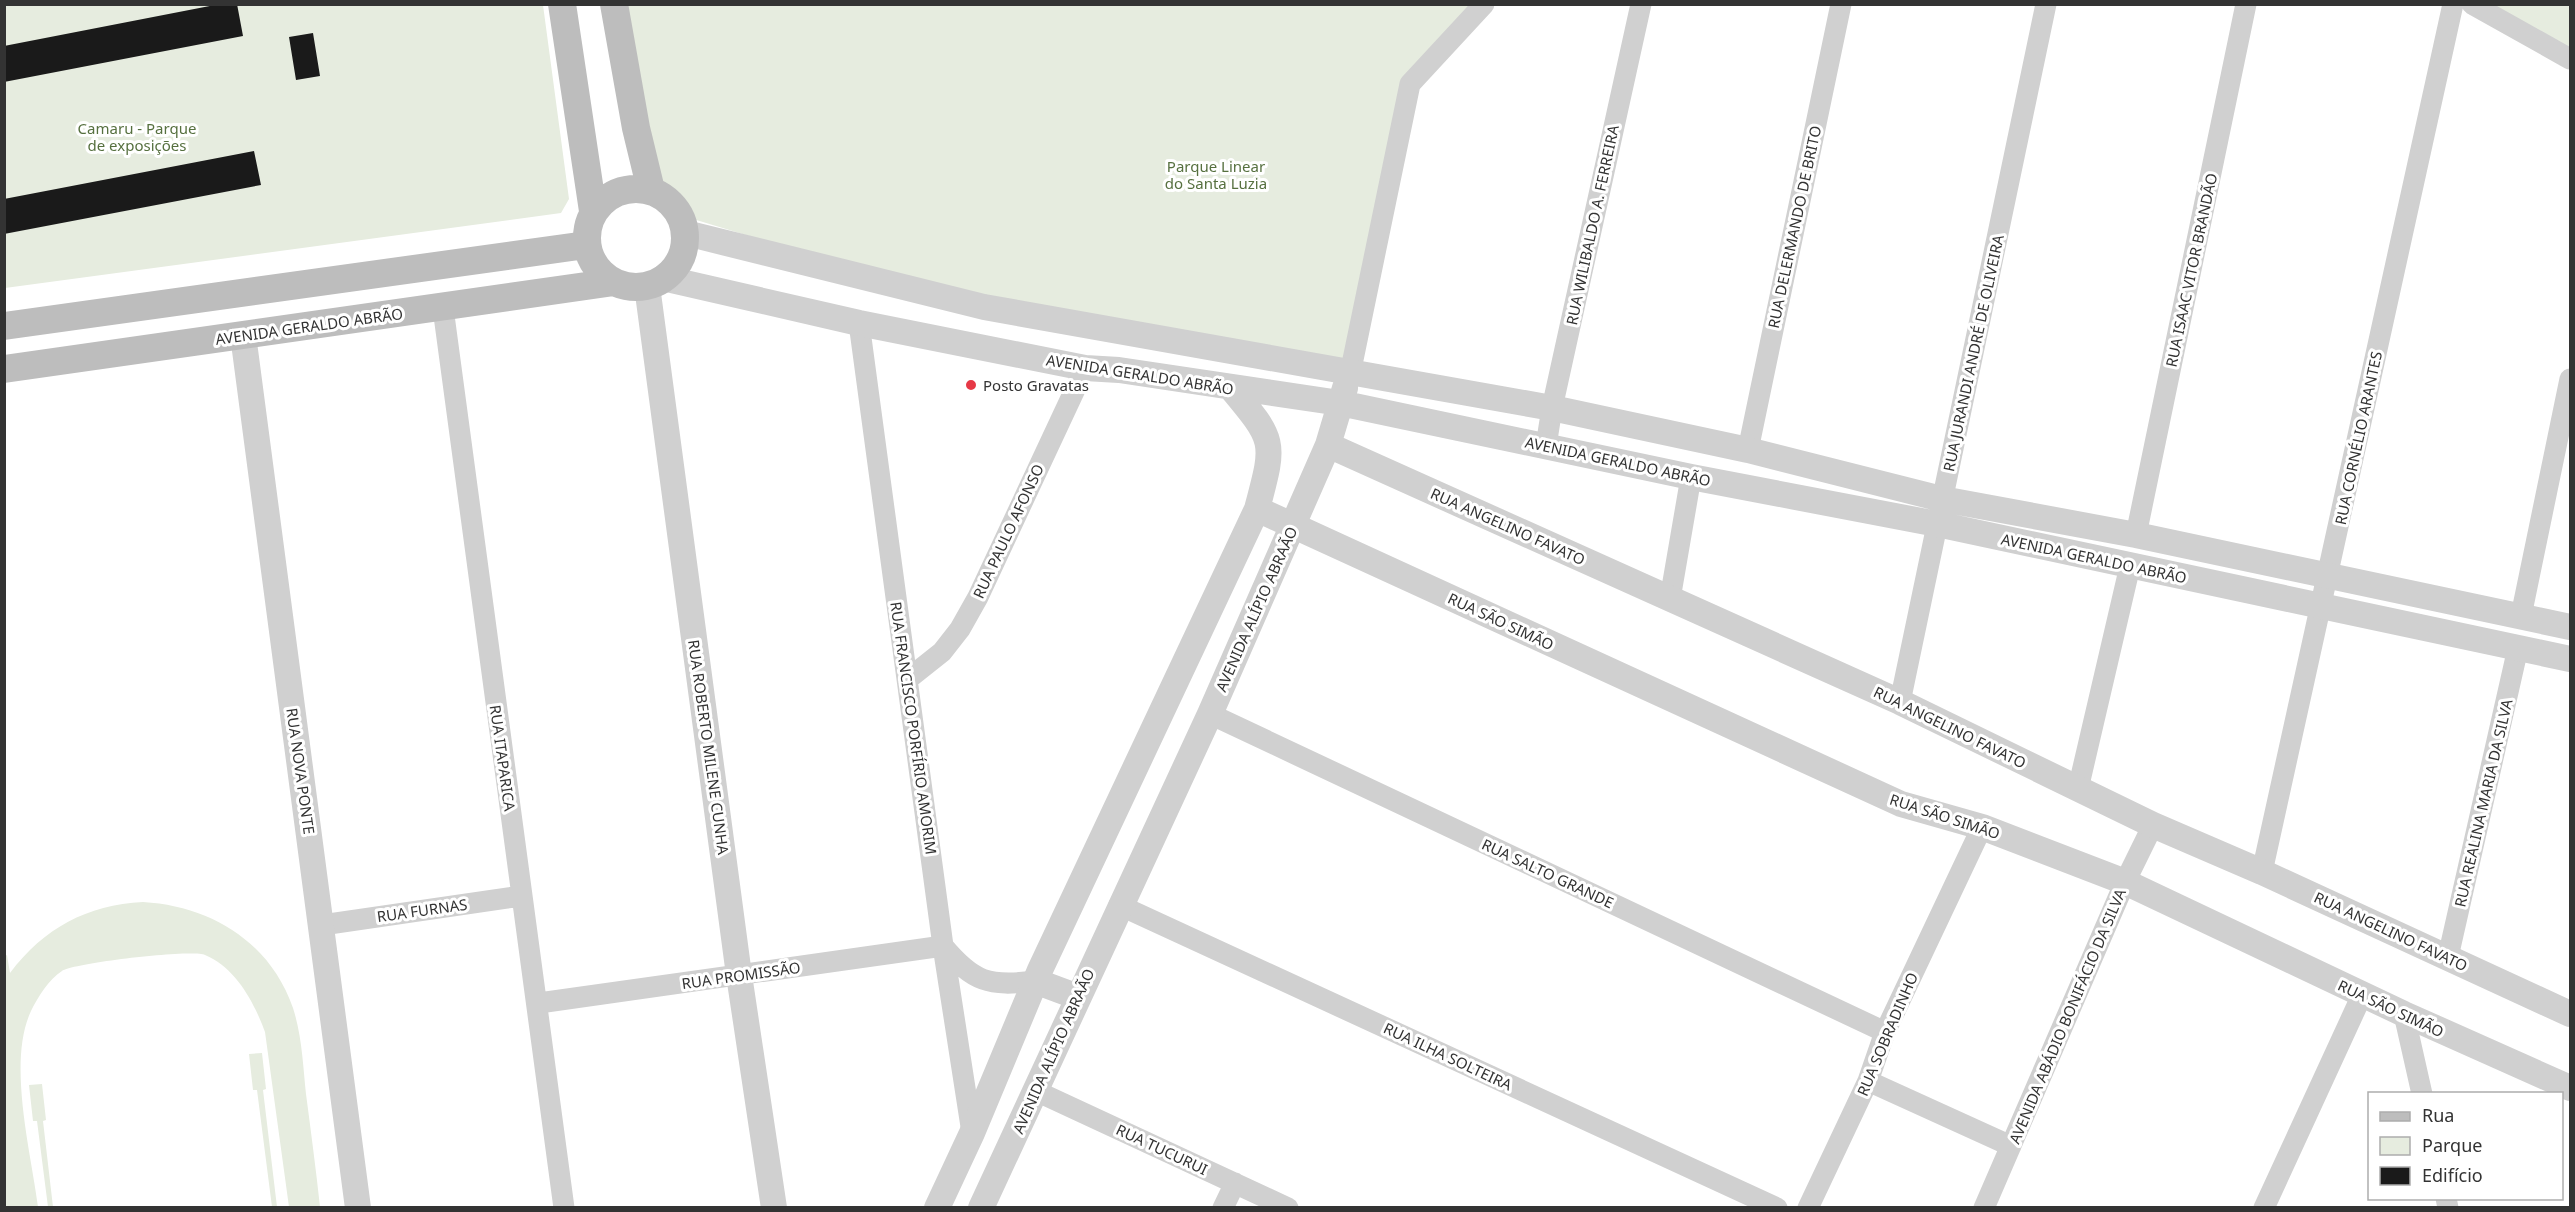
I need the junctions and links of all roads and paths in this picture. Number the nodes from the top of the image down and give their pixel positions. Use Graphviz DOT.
graph roads {
  1 [pos="562,4"];
  2 [pos="614,4"];
  3 [pos="1484,4"];
  4 [pos="1641,4"];
  5 [pos="1841,4"];
  6 [pos="2046,4"];
  7 [pos="2246,4"];
  8 [pos="2453,4"];
  9 [pos="2472,4"];
  10 [pos="2571,58"];
  11 [pos="651,190"];
  12 [pos="593,211"];
  13 [pos="686,232"];
  14 [pos="586,245"];
  15 [pos="614,282"];
  16 [pos="655,282"];
  17 [pos="237,295"];
  18 [pos="984,307"];
  19 [pos="443,308"];
  20 [pos="859,323"];
  21 [pos="4,326"];
  22 [pos="243,335"];
  23 [pos="974,344"];
  24 [pos="1085,368"];
  25 [pos="4,369"];
  26 [pos="1350,374"];
  27 [pos="2571,379"];
  28 [pos="1231,388"];
  29 [pos="1340,403"];
  30 [pos="1552,408"];
  31 [pos="1328,445"];
  32 [pos="1546,446"];
  33 [pos="1748,450"];
  34 [pos="1691,477"];
  35 [pos="1942,499"];
  36 [pos="1257,509"];
  37 [pos="1937,524"];
  38 [pos="1293,526"];
  39 [pos="2136,535"];
  40 [pos="2130,566"];
  41 [pos="2327,577"];
  42 [pos="1670,598"];
  43 [pos="2321,605"];
  44 [pos="2521,616"];
  45 [pos="2571,627"];
  46 [pos="2518,648"];
  47 [pos="2571,659"];
  48 [pos="908,679"];
  49 [pos="1900,702"];
  50 [pos="1210,714"];
  51 [pos="2078,789"];
  52 [pos="2153,825"];
  53 [pos="1982,828"];
  54 [pos="2262,872"];
  55 [pos="2125,882"];
  56 [pos="521,896"];
  57 [pos="1119,905"];
  58 [pos="322,925"];
  59 [pos="943,946"];
  60 [pos="2448,957"];
  61 [pos="739,975"];
  62 [pos="1035,981"];
  63 [pos="2362,995"];
  64 [pos="1078,996"];
  65 [pos="539,1003"];
  66 [pos="2404,1014"];
  67 [pos="2571,1014"];
  68 [pos="1885,1032"];
  69 [pos="1868,1081"];
  70 [pos="2571,1088"];
  71 [pos="1036,1091"];
  72 [pos="2422,1092"];
  73 [pos="972,1133"];
  74 [pos="2011,1146"];
  75 [pos="1235,1183"];
  76 [pos="358,1208"];
  77 [pos="564,1208"];
  78 [pos="774,1208"];
  79 [pos="937,1208"];
  80 [pos="981,1208"];
  81 [pos="1222,1208"];
  82 [pos="1288,1208"];
  83 [pos="1777,1208"];
  84 [pos="1808,1208"];
  85 [pos="1984,1208"];
  86 [pos="2264,1208"];
  1 -- 12 [label="main road"];
  2 -- 11 [label="main road"];
  3 -- 26 [label="street, AVENIDA ALÍPIO ABRAÃO"];
  4 -- 30 [label="street, RUA WILIBALDO A. FERREIRA"];
  5 -- 33 [label="street, RUA DELERMANDO DE BRITO"];
  6 -- 35 [label="street, RUA JURANDI ANDRÉ DE OLIVEIRA"];
  7 -- 39 [label="street, RUA ISAAC VITOR BRANDÃO"];
  8 -- 41 [label="street, RUA CORNÉLIO ARANTES"];
  9 -- 10 [label="street"];
  11 -- 12 [label="main road"];
  11 -- 13 [label="main road"];
  12 -- 14 [label="main road"];
  13 -- 16 [label="main road"];
  13 -- 18 [label="street, AVENIDA GERALDO ABRÃO"];
  14 -- 15 [label="main road"];
  14 -- 17 [label="main road"];
  15 -- 16 [label="main road, AVENIDA GERALDO ABRÃO"];
  15 -- 19 [label="main road, AVENIDA GERALDO ABRÃO"];
  16 -- 20 [label="street, AVENIDA GERALDO ABRÃO"];
  16 -- 61 [label="street, RUA ROBERTO MILENE CUNHA"];
  17 -- 21 [label="main road"];
  17 -- 22 [label="main road"];
  18 -- 23 [label="street"];
  18 -- 26 [label="street, AVENIDA GERALDO ABRÃO"];
  19 -- 22 [label="main road, AVENIDA GERALDO ABRÃO"];
  19 -- 56 [label="street, RUA ITAPARICA"];
  20 -- 23 [label="street, AVENIDA GERALDO ABRÃO"];
  20 -- 48 [label="street, RUA FRANCISCO PORFÍRIO AMORIM"];
  22 -- 25 [label="main road, AVENIDA GERALDO ABRÃO"];
  22 -- 58 [label="street, RUA NOVA PONTE"];
  23 -- 24 [label="street, AVENIDA GERALDO ABRÃO"];
  24 -- 28 [label="street, AVENIDA GERALDO ABRÃO"];
  24 -- 48 [label="street, RUA PAULO AFONSO"];
  26 -- 29 [label="street, AVENIDA ALÍPIO ABRAÃO"];
  26 -- 30 [label="street, AVENIDA GERALDO ABRÃO"];
  27 -- 44 [label="street"];
  28 -- 29 [label="street, AVENIDA GERALDO ABRÃO"];
  28 -- 36 [label="street"];
  29 -- 31 [label="street, AVENIDA ALÍPIO ABRAÃO"];
  29 -- 32 [label="street, AVENIDA GERALDO ABRÃO"];
  30 -- 32 [label="street, RUA WILIBALDO A. FERREIRA"];
  30 -- 33 [label="street, AVENIDA GERALDO ABRÃO"];
  31 -- 38 [label="street, AVENIDA ALÍPIO ABRAÃO"];
  31 -- 42 [label="street, RUA ANGELINO FAVATO"];
  32 -- 34 [label="street, AVENIDA GERALDO ABRÃO"];
  33 -- 35 [label="street, AVENIDA GERALDO ABRÃO"];
  34 -- 37 [label="street, AVENIDA GERALDO ABRÃO"];
  34 -- 42 [label="street"];
  35 -- 37 [label="street, RUA JURANDI ANDRÉ DE OLIVEIRA"];
  35 -- 39 [label="street, AVENIDA GERALDO ABRÃO"];
  36 -- 38 [label="street, RUA SÃO SIMÃO"];
  36 -- 62 [label="street"];
  37 -- 40 [label="street, AVENIDA GERALDO ABRÃO"];
  37 -- 49 [label="street, RUA JURANDI ANDRÉ DE OLIVEIRA"];
  38 -- 50 [label="street, AVENIDA ALÍPIO ABRAÃO"];
  38 -- 53 [label="street, RUA SÃO SIMÃO"];
  39 -- 41 [label="street, AVENIDA GERALDO ABRÃO"];
  40 -- 43 [label="street, AVENIDA GERALDO ABRÃO"];
  40 -- 51 [label="street"];
  41 -- 43 [label="street, RUA CORNÉLIO ARANTES"];
  41 -- 44 [label="street, AVENIDA GERALDO ABRÃO"];
  42 -- 49 [label="street, RUA ANGELINO FAVATO"];
  43 -- 46 [label="street, AVENIDA GERALDO ABRÃO"];
  43 -- 54 [label="street, RUA CORNÉLIO ARANTES"];
  44 -- 45 [label="street, AVENIDA GERALDO ABRÃO"];
  46 -- 47 [label="street, AVENIDA GERALDO ABRÃO"];
  46 -- 60 [label="street, RUA REALINA MARIA DA SILVA"];
  48 -- 59 [label="street, RUA FRANCISCO PORFÍRIO AMORIM"];
  49 -- 51 [label="street, RUA ANGELINO FAVATO"];
  50 -- 57 [label="street, AVENIDA ALÍPIO ABRAÃO"];
  50 -- 68 [label="street, RUA SALTO GRANDE"];
  51 -- 52 [label="street, RUA ANGELINO FAVATO"];
  52 -- 54 [label="street, RUA ANGELINO FAVATO"];
  52 -- 55 [label="street, AVENIDA ABÁDIO BONIFÁCIO DA SILVA"];
  53 -- 55 [label="street, RUA SÃO SIMÃO"];
  53 -- 68 [label="street, RUA SOBRADINHO"];
  54 -- 60 [label="street, RUA ANGELINO FAVATO"];
  55 -- 63 [label="street, RUA SÃO SIMÃO"];
  55 -- 74 [label="street, AVENIDA ABÁDIO BONIFÁCIO DA SILVA"];
  56 -- 58 [label="street, RUA FURNAS"];
  56 -- 65 [label="street, RUA ITAPARICA"];
  57 -- 64 [label="street, AVENIDA ALÍPIO ABRAÃO"];
  57 -- 83 [label="street, RUA ILHA SOLTEIRA"];
  58 -- 76 [label="street, RUA NOVA PONTE"];
  59 -- 61 [label="street, RUA PROMISSÃO"];
  59 -- 62 [label="street"];
  59 -- 73 [label="street, RUA FRANCISCO PORFÍRIO AMORIM"];
  60 -- 67 [label="street, RUA ANGELINO FAVATO"];
  61 -- 65 [label="street, RUA PROMISSÃO"];
  61 -- 78 [label="street, RUA ROBERTO MILENE CUNHA"];
  62 -- 64 [label="street"];
  62 -- 73 [label="street"];
  63 -- 66 [label="street, RUA SÃO SIMÃO"];
  63 -- 86 [label="street"];
  64 -- 71 [label="street, AVENIDA ALÍPIO ABRAÃO"];
  65 -- 77 [label="street, RUA ITAPARICA"];
  66 -- 70 [label="street, RUA SÃO SIMÃO"];
  66 -- 72 [label="street"];
  68 -- 69 [label="street, RUA SOBRADINHO"];
  69 -- 74 [label="street"];
  69 -- 84 [label="street, RUA SOBRADINHO"];
  71 -- 75 [label="street, RUA TUCURUI"];
  71 -- 80 [label="street, AVENIDA ALÍPIO ABRAÃO"];
  73 -- 79 [label="street"];
  74 -- 85 [label="street, AVENIDA ABÁDIO BONIFÁCIO DA SILVA"];
  75 -- 81 [label="street"];
  75 -- 82 [label="street, RUA TUCURUI"];
}
